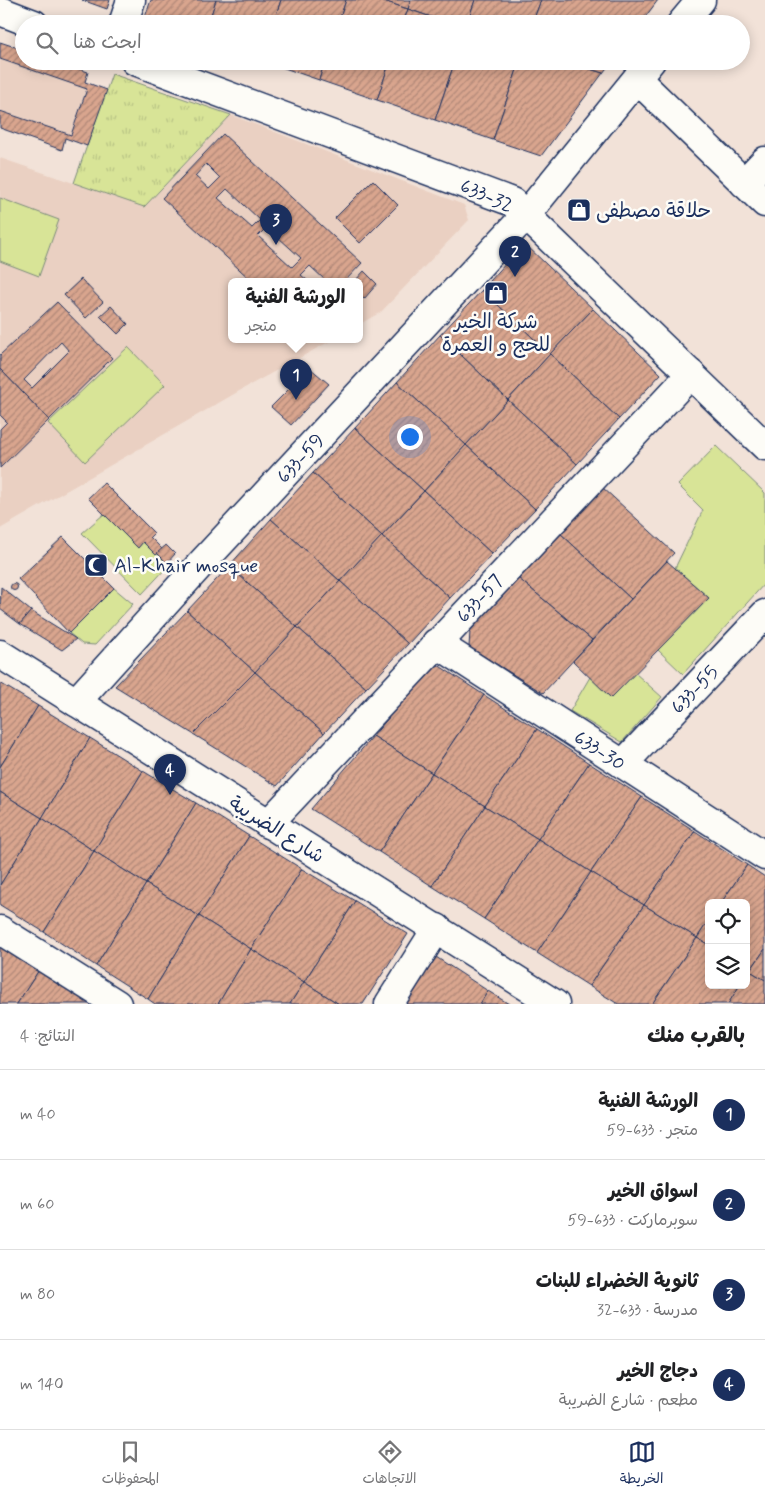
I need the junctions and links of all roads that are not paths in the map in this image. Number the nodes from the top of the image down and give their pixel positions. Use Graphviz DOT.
graph roads {
  1 [pos="131,0"];
  2 [pos="701,0"];
  3 [pos="0,11"];
  4 [pos="126,15"];
  5 [pos="688,15"];
  6 [pos="15,17"];
  7 [pos="159,70"];
  8 [pos="644,70"];
  9 [pos="765,161"];
  10 [pos="744,183"];
  11 [pos="765,203"];
  12 [pos="526,215"];
  13 [pos="691,374"];
  14 [pos="765,446"];
  15 [pos="765,614"];
  16 [pos="436,644"];
  17 [pos="0,654"];
  18 [pos="76,702"];
  19 [pos="622,764"];
  20 [pos="268,824"];
  21 [pos="765,856"];
  22 [pos="437,928"];
  23 [pos="0,930"];
  24 [pos="117,1004"];
  25 [pos="389,1004"];
  26 [pos="555,1004"];
  1 -- 4 [label="street"];
  2 -- 5 [label="street"];
  3 -- 6 [label="street"];
  7 -- 12 [label="street, 633-32"];
  8 -- 10 [label="street"];
  8 -- 12 [label="street, 633-59"];
  9 -- 10 [label="street"];
  10 -- 11 [label="street"];
  12 -- 13 [label="street, 633-32"];
  12 -- 18 [label="street, 633-59"];
  13 -- 14 [label="street, 633-32"];
  13 -- 16 [label="street, 633-57"];
  15 -- 19 [label="street, 633-55"];
  16 -- 19 [label="street, 633-30"];
  16 -- 20 [label="street, 633-57"];
  17 -- 18 [label="street, شارع الضريبة"];
  18 -- 20 [label="street, شارع الضريبة"];
  19 -- 21 [label="street, 633-30"];
  20 -- 22 [label="street, شارع الضريبة"];
  22 -- 25 [label="street"];
  22 -- 26 [label="street, شارع الضريبة"];
  23 -- 24 [label="street"];
}
